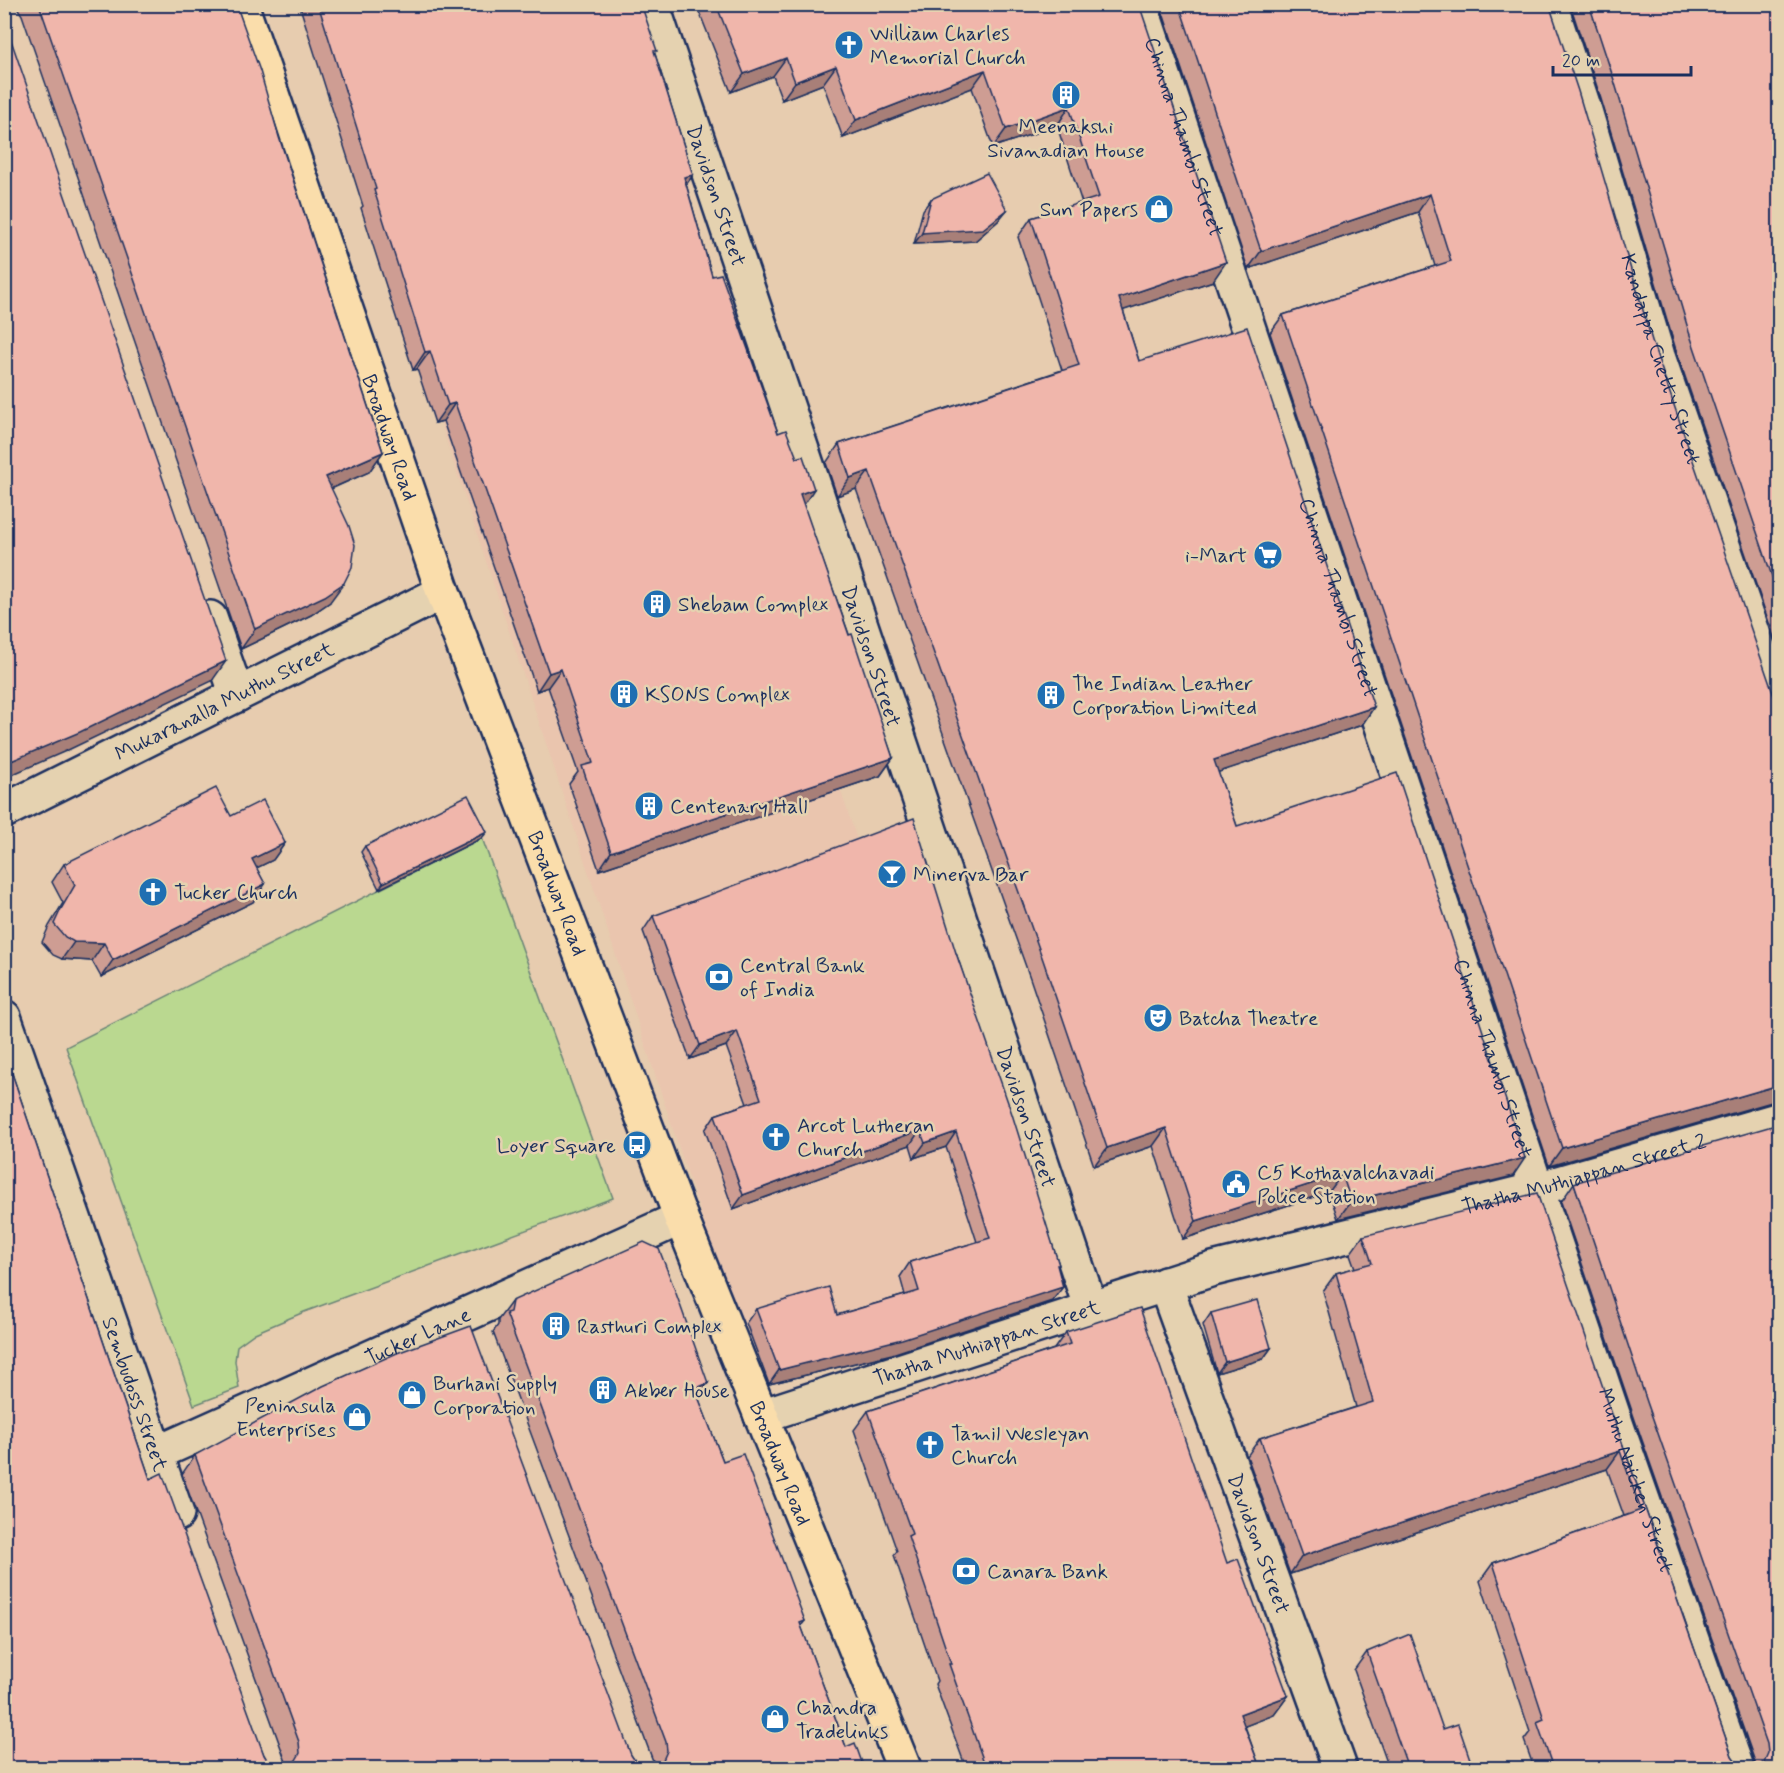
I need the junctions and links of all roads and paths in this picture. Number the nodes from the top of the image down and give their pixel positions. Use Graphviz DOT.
graph roads {
  1 [pos="241,4"];
  2 [pos="652,4"];
  3 [pos="1140,4"];
  4 [pos="1550,4"];
  5 [pos="200,590"];
  6 [pos="443,592"];
  7 [pos="237,695"];
  8 [pos="1779,711"];
  9 [pos="4,811"];
  10 [pos="4,1017"];
  11 [pos="1779,1119"];
  12 [pos="1537,1189"];
  13 [pos="681,1218"];
  14 [pos="1213,1269"];
  15 [pos="1165,1284"];
  16 [pos="1091,1309"];
  17 [pos="466,1314"];
  18 [pos="478,1347"];
  19 [pos="761,1416"];
  20 [pos="155,1454"];
  21 [pos="188,1544"];
  22 [pos="904,1768"];
  23 [pos="1340,1768"];
  24 [pos="1737,1768"];
  1 -- 6 [label="main road, Broadway Road"];
  2 -- 16 [label="street, Davidson Street"];
  3 -- 12 [label="street, Chinna Thambi Street"];
  4 -- 8 [label="street, Kandappa Chetty Street"];
  5 -- 7 [label="street"];
  6 -- 7 [label="street, Mukaranalla Muthu Street"];
  6 -- 13 [label="main road, Broadway Road"];
  7 -- 9 [label="street, Mukaranalla Muthu Street"];
  10 -- 20 [label="street, Sembudoss Street"];
  11 -- 12 [label="street, Thatha Muthiappan Street 2"];
  12 -- 14 [label="street, Thatha Muthiappan Street 2"];
  12 -- 24 [label="street, Muthu Naicken Street"];
  13 -- 17 [label="street, Tucker Lane"];
  13 -- 19 [label="main road, Broadway Road"];
  14 -- 15 [label="street, Thatha Muthiappan Street"];
  15 -- 16 [label="street, Thatha Muthiappan Street"];
  15 -- 23 [label="street, Davidson Street"];
  16 -- 19 [label="street, Thatha Muthiappan Street"];
  17 -- 18 [label="street"];
  17 -- 20 [label="street, Tucker Lane"];
  19 -- 22 [label="main road, Broadway Road"];
  20 -- 21 [label="street, Sembudoss Street"];
}
